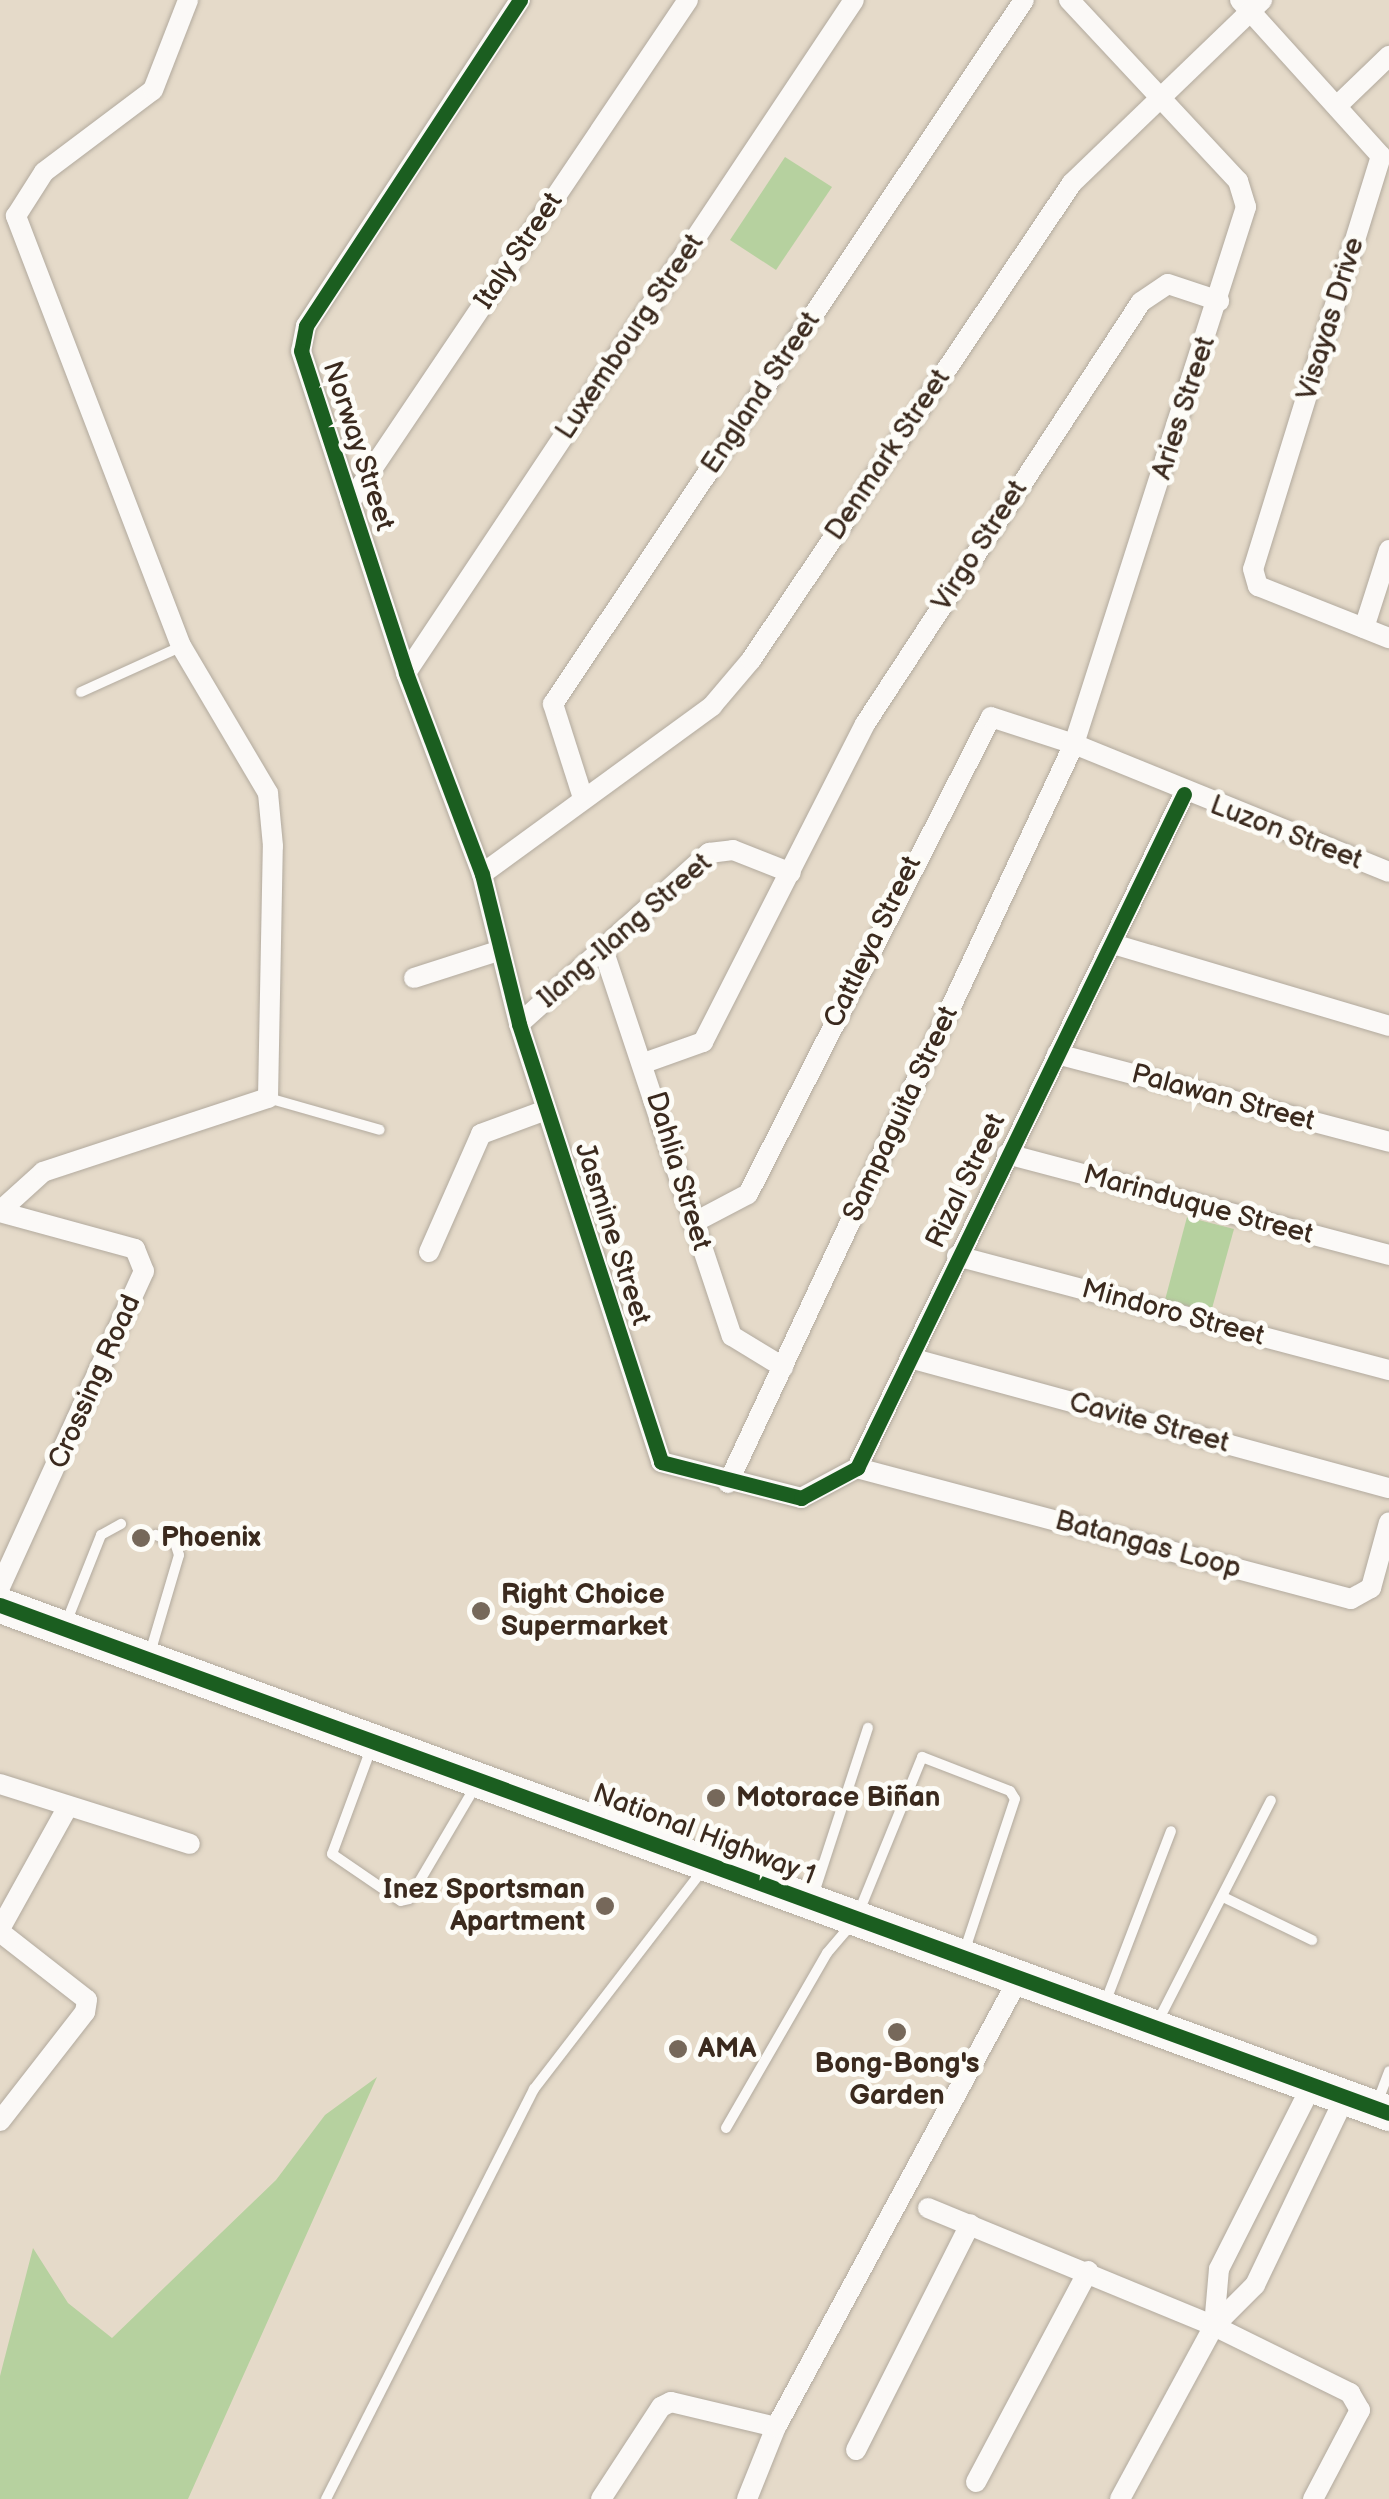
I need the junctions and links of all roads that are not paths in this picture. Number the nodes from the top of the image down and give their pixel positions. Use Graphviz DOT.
graph roads {
  1 [pos="188,0"];
  2 [pos="520,0"];
  3 [pos="688,0"];
  4 [pos="854,0"];
  5 [pos="1024,0"];
  6 [pos="1069,0"];
  7 [pos="1251,4"];
  8 [pos="1389,56"];
  9 [pos="1159,96"];
  10 [pos="1338,104"];
  11 [pos="1218,301"];
  12 [pos="350,502"];
  13 [pos="1389,550"];
  14 [pos="1364,628"];
  15 [pos="1389,638"];
  16 [pos="181,646"];
  17 [pos="406,673"];
  18 [pos="81,692"];
  19 [pos="1074,744"];
  20 [pos="1184,794"];
  21 [pos="584,798"];
  22 [pos="790,872"];
  23 [pos="1389,872"];
  24 [pos="482,874"];
  25 [pos="1113,944"];
  26 [pos="604,949"];
  27 [pos="498,952"];
  28 [pos="414,978"];
  29 [pos="519,1024"];
  30 [pos="1389,1026"];
  31 [pos="1057,1054"];
  32 [pos="644,1064"];
  33 [pos="268,1098"];
  34 [pos="546,1110"];
  35 [pos="380,1130"];
  36 [pos="1389,1142"];
  37 [pos="1007,1154"];
  38 [pos="0,1212"];
  39 [pos="693,1222"];
  40 [pos="430,1252"];
  41 [pos="1389,1255"];
  42 [pos="957,1256"];
  43 [pos="910,1358"];
  44 [pos="783,1367"];
  45 [pos="1389,1370"];
  46 [pos="856,1468"];
  47 [pos="728,1483"];
  48 [pos="1389,1488"];
  49 [pos="1389,1522"];
  50 [pos="122,1524"];
  51 [pos="156,1536"];
  52 [pos="0,1587"];
  53 [pos="0,1605"];
  54 [pos="64,1628"];
  55 [pos="148,1659"];
  56 [pos="868,1728"];
  57 [pos="374,1740"];
  58 [pos="480,1778"];
  59 [pos="0,1784"];
  60 [pos="1271,1800"];
  61 [pos="66,1810"];
  62 [pos="1171,1831"];
  63 [pos="190,1844"];
  64 [pos="708,1863"];
  65 [pos="1224,1897"];
  66 [pos="811,1902"];
  67 [pos="856,1919"];
  68 [pos="0,1930"];
  69 [pos="1312,1940"];
  70 [pos="962,1958"];
  71 [pos="1018,1978"];
  72 [pos="1102,2009"];
  73 [pos="1154,2028"];
  74 [pos="1389,2071"];
  75 [pos="1355,2101"];
  76 [pos="0,2121"];
  77 [pos="726,2128"];
  78 [pos="928,2208"];
  79 [pos="970,2224"];
  80 [pos="1088,2271"];
  81 [pos="1214,2326"];
  82 [pos="776,2427"];
  83 [pos="856,2450"];
  84 [pos="976,2482"];
  85 [pos="326,2499"];
  86 [pos="601,2499"];
  87 [pos="747,2499"];
  88 [pos="1120,2499"];
  89 [pos="1313,2499"];
  1 -- 16 [label="street"];
  2 -- 12 [label="street, Norway Street"];
  3 -- 12 [label="street, Italy Street"];
  4 -- 17 [label="street, Luxembourg Street"];
  5 -- 21 [label="street, England Street"];
  6 -- 9 [label="street"];
  7 -- 9 [label="street, Denmark Street"];
  7 -- 10 [label="street, Visayas Drive"];
  8 -- 10 [label="street"];
  9 -- 11 [label="street, Aries Street"];
  9 -- 21 [label="street, Denmark Street"];
  10 -- 14 [label="street, Visayas Drive"];
  11 -- 19 [label="street, Aries Street"];
  11 -- 22 [label="street, Virgo Street"];
  12 -- 17 [label="street, Norway Street"];
  13 -- 14 [label="street"];
  14 -- 15 [label="street"];
  16 -- 18 [label="lane"];
  16 -- 33 [label="street"];
  17 -- 24 [label="street, Norway Street"];
  19 -- 20 [label="street, Luzon Street"];
  19 -- 39 [label="street, Cattleya Street"];
  19 -- 44 [label="street, Sampaguita Street"];
  20 -- 23 [label="street, Luzon Street"];
  20 -- 25 [label="street, Rizal Street"];
  21 -- 24 [label="street, Denmark Street"];
  22 -- 26 [label="street, Ilang-Ilang Street"];
  22 -- 32 [label="street"];
  24 -- 27 [label="street, Norway Street"];
  25 -- 30 [label="street"];
  25 -- 31 [label="street, Rizal Street"];
  26 -- 29 [label="street, Ilang-Ilang Street"];
  26 -- 32 [label="street, Dahlia Street"];
  27 -- 28 [label="street"];
  27 -- 29 [label="street, Jasmine Street"];
  29 -- 34 [label="street, Jasmine Street"];
  31 -- 36 [label="street, Palawan Street"];
  31 -- 37 [label="street, Rizal Street"];
  32 -- 39 [label="street, Dahlia Street"];
  33 -- 35 [label="lane"];
  33 -- 38 [label="street"];
  34 -- 40 [label="street"];
  34 -- 47 [label="street, Jasmine Street"];
  37 -- 41 [label="street, Marinduque Street"];
  37 -- 42 [label="street, Rizal Street"];
  38 -- 52 [label="street, Crossing Road"];
  39 -- 44 [label="street, Dahlia Street"];
  42 -- 43 [label="street, Rizal Street"];
  42 -- 45 [label="street, Mindoro Street"];
  43 -- 46 [label="street, Rizal Street"];
  43 -- 48 [label="street, Cavite Street"];
  44 -- 47 [label="street, Sampaguita Street"];
  46 -- 47 [label="street"];
  46 -- 49 [label="street, Batangas Loop"];
  50 -- 54 [label="lane"];
  51 -- 55 [label="lane"];
  53 -- 54 [label="highway, National Highway 1"];
  54 -- 55 [label="highway, National Highway 1"];
  55 -- 57 [label="highway, National Highway 1"];
  56 -- 66 [label="lane"];
  57 -- 58 [label="highway, National Highway 1"];
  57 -- 58 [label="lane"];
  58 -- 64 [label="highway, National Highway 1"];
  59 -- 61 [label="street"];
  60 -- 65 [label="lane"];
  61 -- 63 [label="street"];
  61 -- 68 [label="street"];
  62 -- 72 [label="lane"];
  64 -- 66 [label="highway, National Highway 1"];
  64 -- 85 [label="lane"];
  65 -- 69 [label="lane"];
  65 -- 73 [label="lane"];
  66 -- 67 [label="highway, National Highway 1"];
  67 -- 70 [label="highway, National Highway 1"];
  67 -- 70 [label="lane"];
  67 -- 77 [label="lane"];
  68 -- 76 [label="street"];
  70 -- 71 [label="highway, National Highway 1"];
  71 -- 72 [label="highway, National Highway 1"];
  71 -- 82 [label="street"];
  72 -- 73 [label="highway, National Highway 1"];
  73 -- 75 [label="highway, National Highway 1"];
  74 -- 75 [label="lane"];
  75 -- 81 [label="street"];
  75 -- 81 [label="street"];
  78 -- 79 [label="street"];
  79 -- 80 [label="street"];
  79 -- 83 [label="street"];
  80 -- 81 [label="street"];
  80 -- 84 [label="street"];
  81 -- 88 [label="street"];
  81 -- 89 [label="street"];
  82 -- 86 [label="street"];
  82 -- 87 [label="street"];
}
